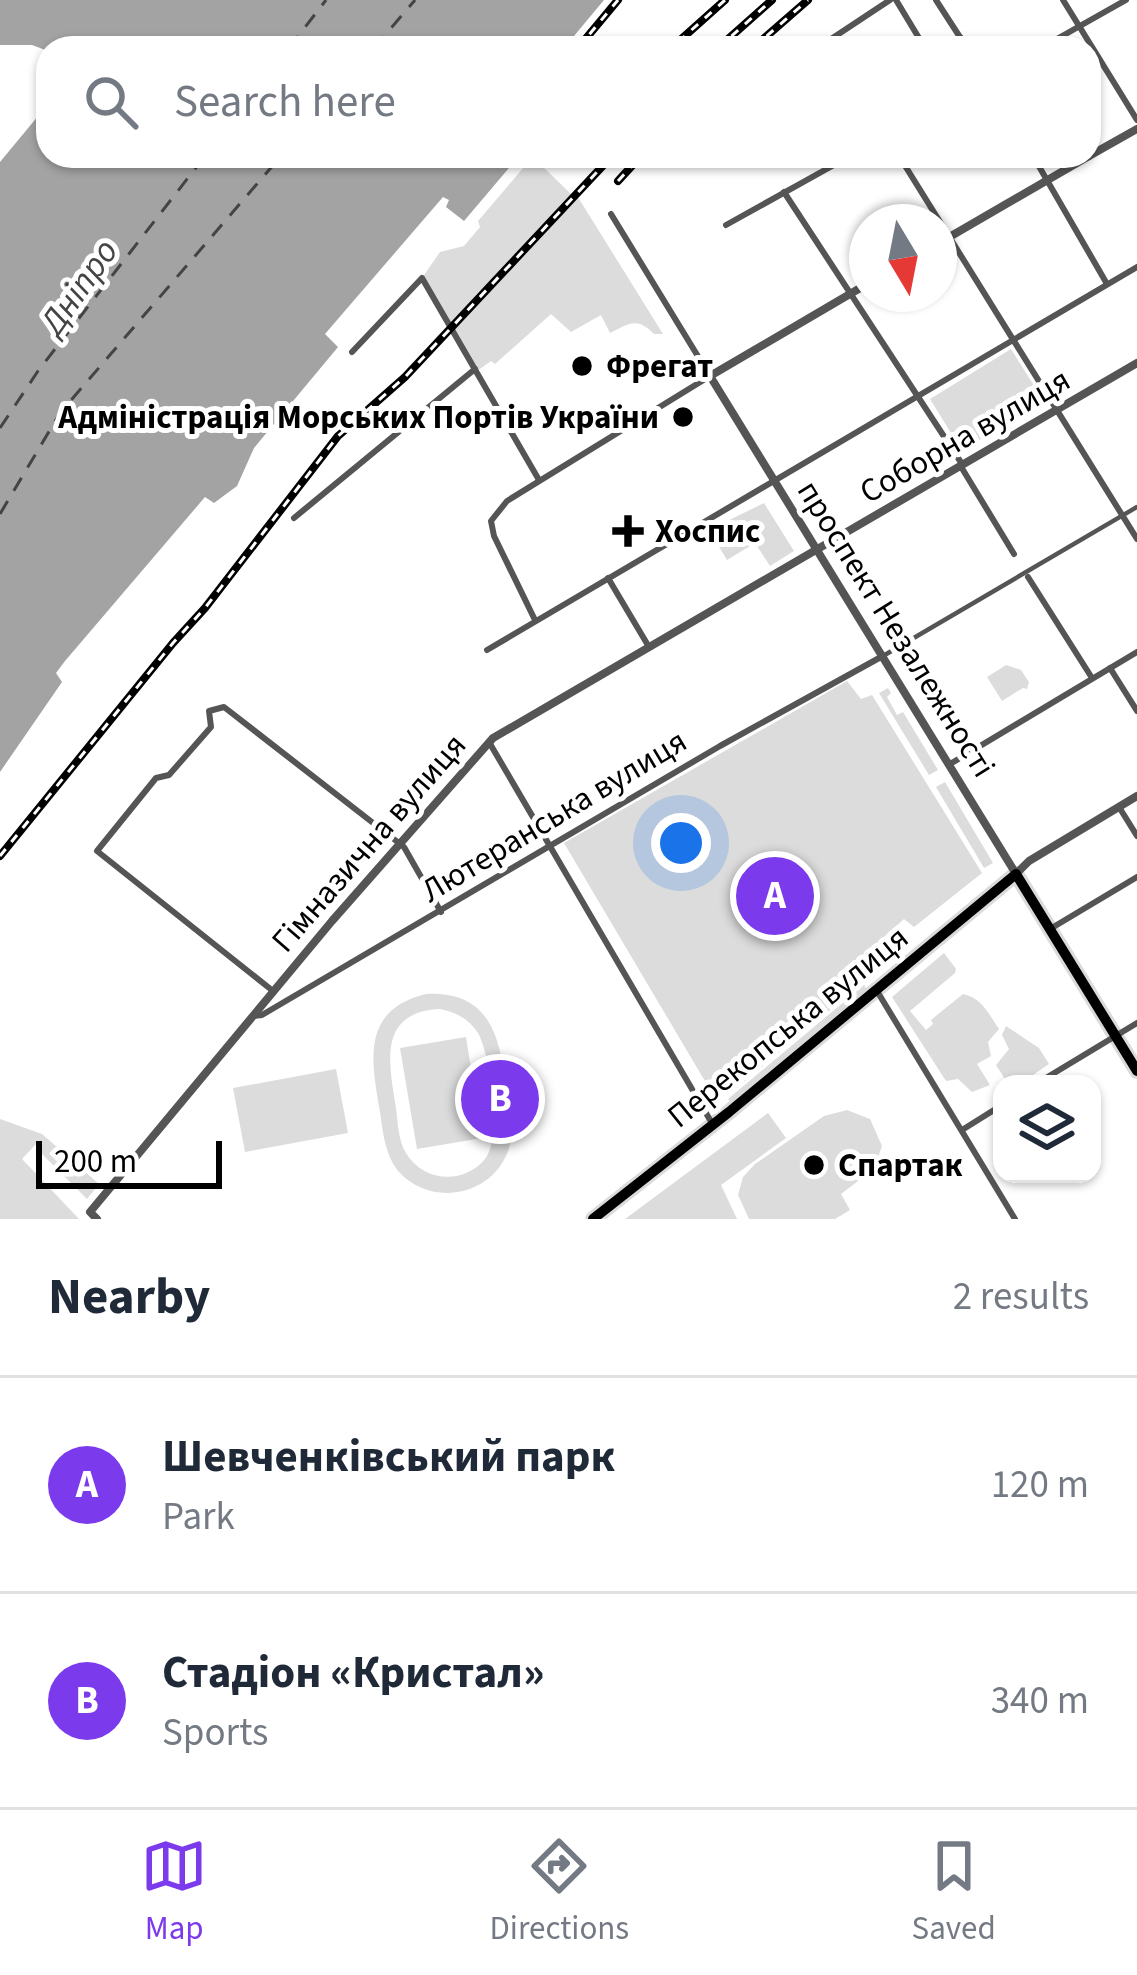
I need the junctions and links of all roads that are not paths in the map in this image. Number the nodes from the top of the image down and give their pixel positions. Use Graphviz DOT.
graph roads {
  1 [pos="893,0"];
  2 [pos="936,0"];
  3 [pos="1063,0"];
  4 [pos="1126,0"];
  5 [pos="1079,27"];
  6 [pos="838,36"];
  7 [pos="917,36"];
  8 [pos="960,36"];
  9 [pos="1063,36"];
  10 [pos="1085,36"];
  11 [pos="1101,62"];
  12 [pos="1137,120"];
  13 [pos="1137,129"];
  14 [pos="1101,149"];
  15 [pos="829,168"];
  16 [pos="907,168"];
  17 [pos="1040,168"];
  18 [pos="1067,168"];
  19 [pos="1047,179"];
  20 [pos="784,193"];
  21 [pos="930,204"];
  22 [pos="611,214"];
  23 [pos="726,225"];
  24 [pos="957,232"];
  25 [pos="957,247"];
  26 [pos="1137,267"];
  27 [pos="1107,284"];
  28 [pos="849,289"];
  29 [pos="849,295"];
  30 [pos="865,312"];
  31 [pos="1014,338"];
  32 [pos="352,352"];
  33 [pos="1137,363"];
  34 [pos="475,369"];
  35 [pos="710,376"];
  36 [pos="920,396"];
  37 [pos="1058,409"];
  38 [pos="961,465"];
  39 [pos="539,479"];
  40 [pos="774,482"];
  41 [pos="1137,506"];
  42 [pos="1122,515"];
  43 [pos="294,518"];
  44 [pos="1137,539"];
  45 [pos="816,550"];
  46 [pos="1014,554"];
  47 [pos="608,577"];
  48 [pos="1028,578"];
  49 [pos="534,620"];
  50 [pos="649,647"];
  51 [pos="487,650"];
  52 [pos="1137,652"];
  53 [pos="881,657"];
  54 [pos="1110,668"];
  55 [pos="1092,678"];
  56 [pos="1137,711"];
  57 [pos="489,742"];
  58 [pos="949,764"];
  59 [pos="1137,796"];
  60 [pos="1119,807"];
  61 [pos="1137,836"];
  62 [pos="400,843"];
  63 [pos="550,846"];
  64 [pos="1016,874"];
  65 [pos="1137,878"];
  66 [pos="441,911"];
  67 [pos="1050,929"];
  68 [pos="273,991"];
  69 [pos="877,991"];
  70 [pos="253,1016"];
  71 [pos="1137,1023"];
  72 [pos="1115,1036"];
  73 [pos="1137,1071"];
  74 [pos="1051,1075"];
  75 [pos="993,1111"];
  76 [pos="712,1125"];
  77 [pos="962,1130"];
  78 [pos="94,1215"];
  79 [pos="593,1219"];
  80 [pos="1015,1219"];
  1 -- 6 [label="street"];
  1 -- 7 [label="street"];
  2 -- 8 [label="street"];
  3 -- 5 [label="street"];
  4 -- 5 [label="street"];
  5 -- 9 [label="street"];
  5 -- 10 [label="street"];
  11 -- 12 [label="street"];
  13 -- 14 [label="street"];
  15 -- 20 [label="street"];
  16 -- 21 [label="street"];
  17 -- 19 [label="street"];
  18 -- 19 [label="street"];
  19 -- 24 [label="street"];
  19 -- 27 [label="street"];
  20 -- 23 [label="street"];
  20 -- 28 [label="street"];
  22 -- 35 [label="street, проспект Незалежності"];
  25 -- 31 [label="street"];
  26 -- 27 [label="street"];
  27 -- 31 [label="street"];
  29 -- 35 [label="street"];
  30 -- 36 [label="street"];
  31 -- 36 [label="street"];
  31 -- 37 [label="street"];
  32 -- 34 [label="street"];
  33 -- 37 [label="street, Соборна вулиця"];
  34 -- 39 [label="street"];
  34 -- 43 [label="street"];
  35 -- 39 [label="street"];
  35 -- 40 [label="street, проспект Незалежності"];
  36 -- 38 [label="street"];
  36 -- 40 [label="street"];
  37 -- 38 [label="street, Соборна вулиця"];
  37 -- 42 [label="street"];
  38 -- 45 [label="street, Соборна вулиця"];
  38 -- 46 [label="street"];
  39 -- 49 [label="street"];
  40 -- 45 [label="street, проспект Незалежності"];
  40 -- 47 [label="street"];
  41 -- 42 [label="street"];
  42 -- 44 [label="street"];
  42 -- 53 [label="street"];
  45 -- 50 [label="street, Гімназична вулиця"];
  45 -- 53 [label="street, проспект Незалежності"];
  47 -- 49 [label="street"];
  47 -- 50 [label="street"];
  48 -- 55 [label="street"];
  49 -- 51 [label="street"];
  50 -- 57 [label="street, Гімназична вулиця"];
  52 -- 54 [label="street"];
  53 -- 58 [label="street, проспект Незалежності"];
  53 -- 63 [label="street, Лютеранська вулиця"];
  54 -- 55 [label="street"];
  54 -- 56 [label="street"];
  55 -- 58 [label="street"];
  57 -- 62 [label="street, Гімназична вулиця"];
  57 -- 63 [label="street"];
  58 -- 64 [label="street, проспект Незалежності"];
  59 -- 60 [label="street"];
  60 -- 61 [label="street"];
  60 -- 64 [label="street"];
  62 -- 66 [label="street"];
  62 -- 68 [label="street, Гімназична вулиця"];
  62 -- 68 [label="street"];
  63 -- 66 [label="street, Лютеранська вулиця"];
  63 -- 76 [label="street"];
  64 -- 67 [label="main road, проспект Незалежності"];
  64 -- 69 [label="main road, Перекопська вулиця"];
  65 -- 67 [label="street"];
  66 -- 70 [label="street, Лютеранська вулиця"];
  67 -- 72 [label="main road, проспект Незалежності"];
  68 -- 70 [label="street, Гімназична вулиця"];
  69 -- 76 [label="main road, Перекопська вулиця"];
  69 -- 77 [label="street"];
  70 -- 78 [label="street, Гімназична вулиця"];
  71 -- 72 [label="street"];
  72 -- 73 [label="main road, проспект Незалежності"];
  72 -- 74 [label="street"];
  75 -- 77 [label="street"];
  76 -- 79 [label="main road, Перекопська вулиця"];
  77 -- 80 [label="street"];
}
